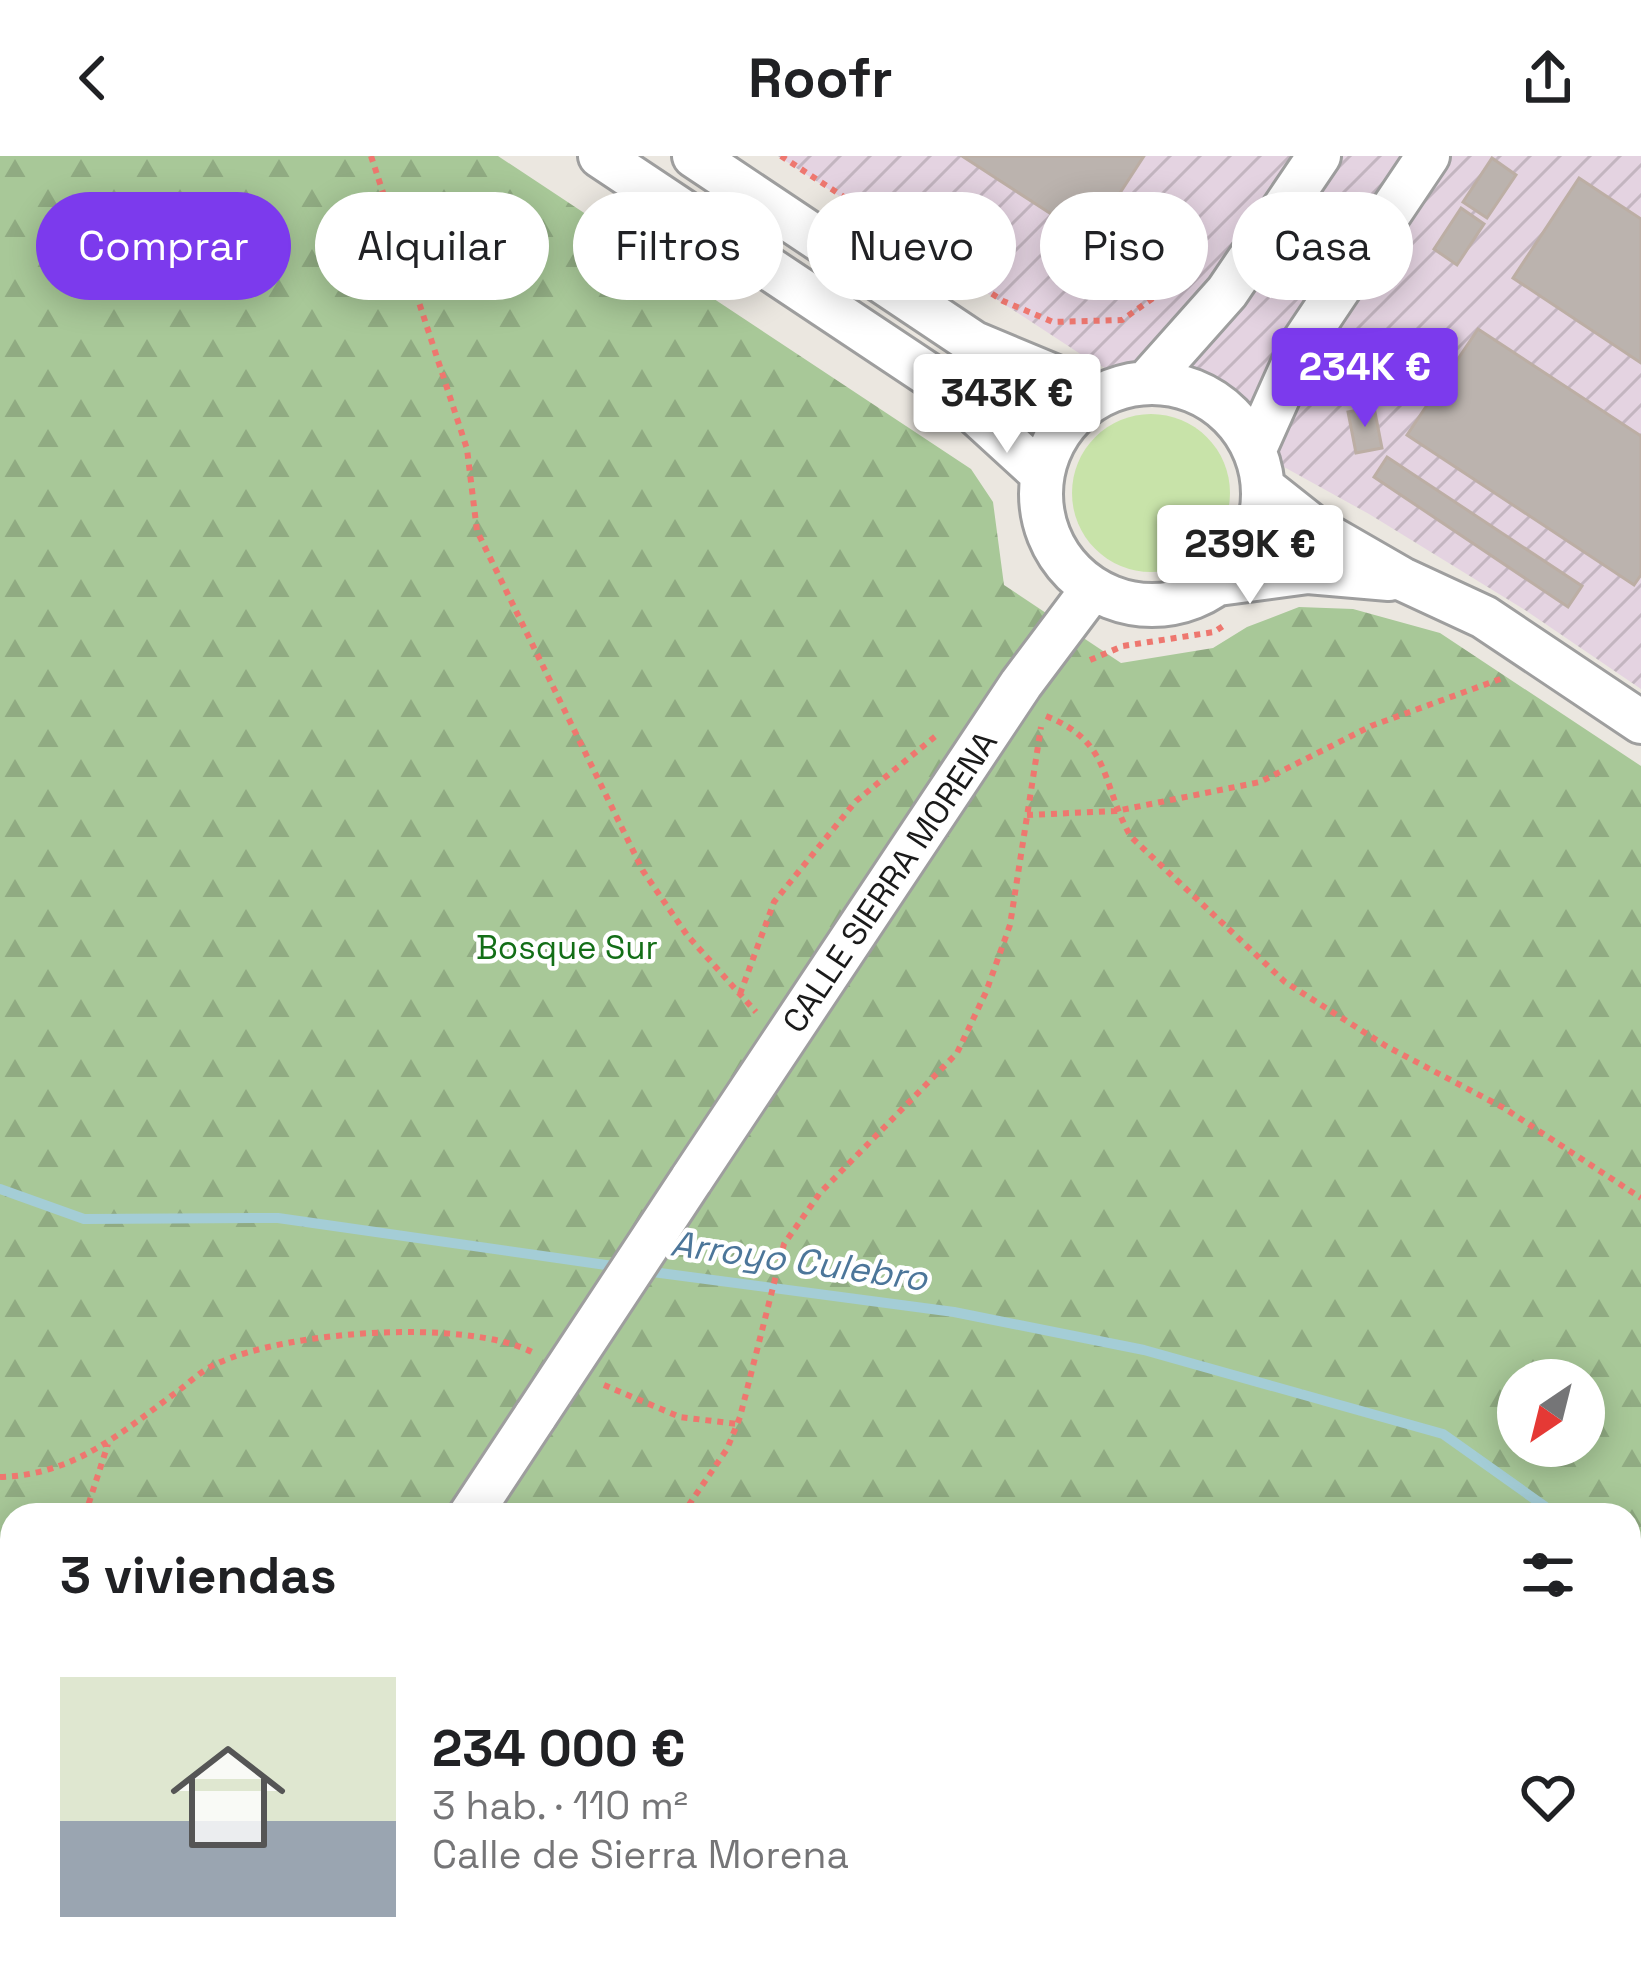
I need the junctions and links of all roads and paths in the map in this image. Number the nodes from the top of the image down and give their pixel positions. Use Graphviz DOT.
graph roads {
  1 [pos="371,156"];
  2 [pos="600,156"];
  3 [pos="694,156"];
  4 [pos="782,156"];
  5 [pos="1319,156"];
  6 [pos="1428,156"];
  7 [pos="1228,292"];
  8 [pos="1146,382"];
  9 [pos="1100,395"];
  10 [pos="1259,469"];
  11 [pos="1042,474"];
  12 [pos="1402,580"];
  13 [pos="1093,588"];
  14 [pos="1224,603"];
  15 [pos="1552,663"];
  16 [pos="1078,670"];
  17 [pos="1032,700"];
  18 [pos="1641,722"];
  19 [pos="938,734"];
  20 [pos="1116,811"];
  21 [pos="1027,815"];
  22 [pos="740,994"];
  23 [pos="784,1042"];
  24 [pos="1641,1198"];
  25 [pos="546,1358"];
  26 [pos="593,1380"];
  27 [pos="739,1421"];
  28 [pos="109,1441"];
  29 [pos="0,1477"];
  30 [pos="89,1503"];
  31 [pos="478,1503"];
  32 [pos="690,1503"];
  1 -- 22 [label="path"];
  2 -- 11 [label="street"];
  3 -- 9 [label="street"];
  4 -- 7 [label="path"];
  5 -- 7 [label="street"];
  6 -- 10 [label="street"];
  7 -- 8 [label="street"];
  8 -- 9 [label="street"];
  8 -- 10 [label="street"];
  9 -- 11 [label="street"];
  10 -- 12 [label="street"];
  10 -- 14 [label="street"];
  11 -- 13 [label="street"];
  12 -- 14 [label="street"];
  12 -- 15 [label="street"];
  13 -- 14 [label="street"];
  13 -- 17 [label="street, CALLE SIERRA MORENA"];
  14 -- 16 [label="path"];
  15 -- 18 [label="street"];
  15 -- 20 [label="path"];
  17 -- 20 [label="path"];
  17 -- 21 [label="path"];
  17 -- 23 [label="street, CALLE SIERRA MORENA"];
  19 -- 22 [label="path"];
  20 -- 21 [label="path"];
  20 -- 24 [label="path"];
  21 -- 27 [label="path"];
  22 -- 23 [label="path"];
  23 -- 31 [label="street, CALLE SIERRA MORENA, bridge"];
  25 -- 28 [label="path"];
  26 -- 27 [label="path"];
  27 -- 32 [label="path"];
  28 -- 29 [label="path"];
  28 -- 30 [label="path"];
}
